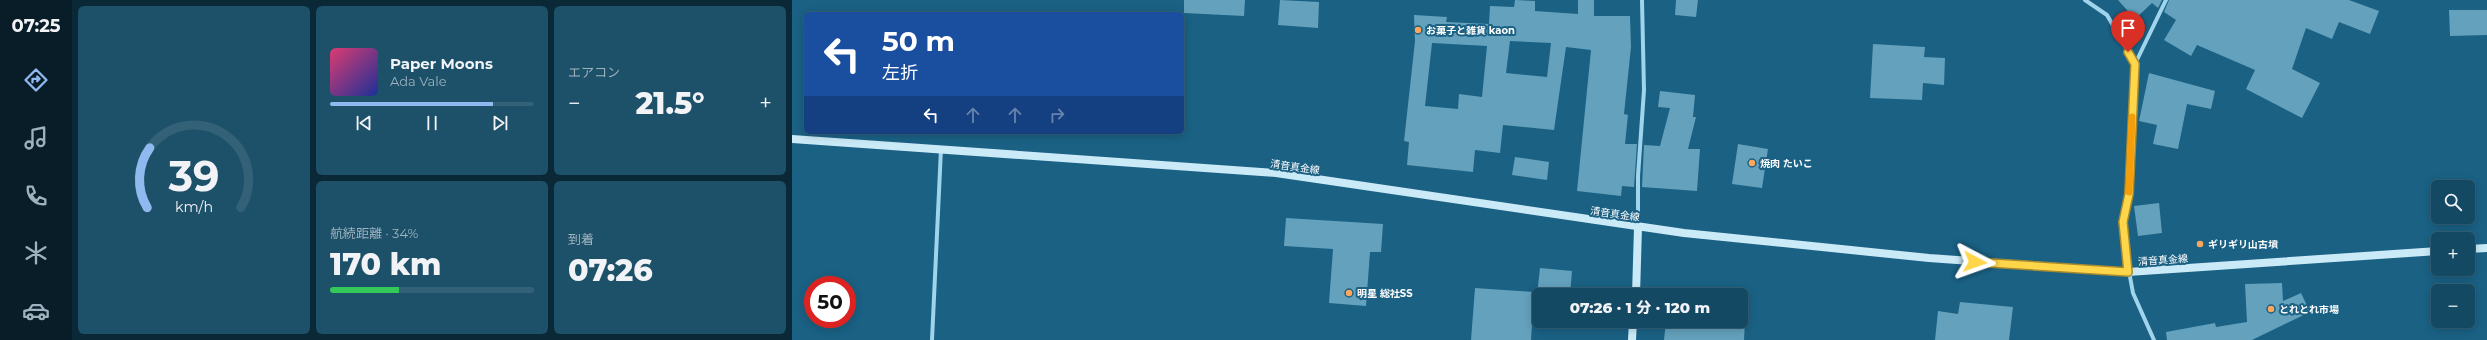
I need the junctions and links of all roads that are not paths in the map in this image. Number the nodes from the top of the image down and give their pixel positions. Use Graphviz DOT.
graph roads {
  1 [pos="1642,0"];
  2 [pos="2085,0"];
  3 [pos="2166,0"];
  4 [pos="2135,64"];
  5 [pos="792,139"];
  6 [pos="941,149"];
  7 [pos="1638,227"];
  8 [pos="2487,248"];
  9 [pos="2475,249"];
  10 [pos="2431,251"];
  11 [pos="2128,272"];
  12 [pos="1636,288"];
  13 [pos="1633,328"];
  14 [pos="932,340"];
  15 [pos="1632,340"];
  16 [pos="2154,340"];
  1 -- 7 [label="street"];
  2 -- 4 [label="street"];
  3 -- 4 [label="street"];
  4 -- 11 [label="street"];
  5 -- 6 [label="main road, 清音真金線"];
  6 -- 7 [label="main road, 清音真金線"];
  6 -- 14 [label="street"];
  7 -- 11 [label="main road, 清音真金線"];
  7 -- 12 [label="main road"];
  8 -- 9 [label="main road"];
  10 -- 11 [label="main road, 清音真金線"];
  11 -- 16 [label="street"];
  13 -- 15 [label="main road"];
}
